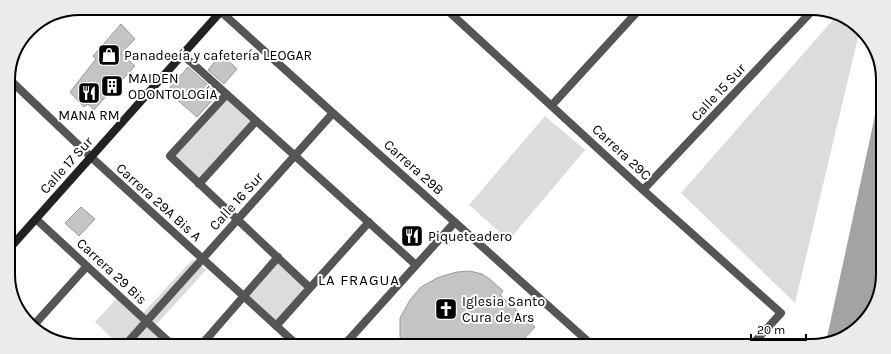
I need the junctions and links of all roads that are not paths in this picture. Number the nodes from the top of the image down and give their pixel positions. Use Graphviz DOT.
graph roads {
  1 [pos="216,15"];
  2 [pos="227,15"];
  3 [pos="453,15"];
  4 [pos="634,15"];
  5 [pos="808,15"];
  6 [pos="182,55"];
  7 [pos="15,85"];
  8 [pos="226,95"];
  9 [pos="552,105"];
  10 [pos="333,113"];
  11 [pos="256,121"];
  12 [pos="295,156"];
  13 [pos="91,157"];
  14 [pos="200,184"];
  15 [pos="643,190"];
  16 [pos="36,219"];
  17 [pos="237,219"];
  18 [pos="368,222"];
  19 [pos="455,222"];
  20 [pos="15,243"];
  21 [pos="278,257"];
  22 [pos="202,259"];
  23 [pos="416,265"];
  24 [pos="87,266"];
  25 [pos="310,288"];
  26 [pos="243,296"];
  27 [pos="147,321"];
  28 [pos="36,322"];
  29 [pos="276,326"];
  30 [pos="131,339"];
  31 [pos="166,339"];
  32 [pos="206,339"];
  33 [pos="291,339"];
  34 [pos="349,339"];
  35 [pos="585,339"];
  36 [pos="757,339"];
  1 -- 6 [label="street, Calle 17 Sur"];
  2 -- 10 [label="street, Carrera 29B"];
  3 -- 9 [label="street, Carrera 29C"];
  4 -- 9 [label="street"];
  5 -- 15 [label="street, Calle 15 Sur"];
  6 -- 8 [label="street"];
  6 -- 13 [label="street, Calle 17 Sur"];
  7 -- 13 [label="street, Carrera 29A Bis A"];
  8 -- 11 [label="street"];
  8 -- 14 [label="street"];
  9 -- 15 [label="street, Carrera 29C"];
  10 -- 12 [label="street, Calle 16 Sur"];
  10 -- 19 [label="street, Carrera 29B"];
  11 -- 12 [label="street"];
  11 -- 14 [label="street"];
  12 -- 17 [label="street, Calle 16 Sur"];
  12 -- 18 [label="street"];
  13 -- 16 [label="street, Calle 17 Sur"];
  13 -- 22 [label="street, Carrera 29A Bis A"];
  14 -- 17 [label="street"];
  15 -- 36 [label="street, Carrera 29C"];
  16 -- 20 [label="street, Calle 17 Sur"];
  16 -- 24 [label="street, Carrera 29 Bis"];
  17 -- 21 [label="street"];
  17 -- 22 [label="street, Calle 16 Sur"];
  18 -- 23 [label="street"];
  18 -- 25 [label="street"];
  19 -- 23 [label="street"];
  19 -- 35 [label="street, Carrera 29B"];
  21 -- 25 [label="street"];
  21 -- 26 [label="street"];
  22 -- 26 [label="street, Carrera 29A Bis A"];
  22 -- 27 [label="street, Calle 16 Sur"];
  23 -- 34 [label="street"];
  24 -- 27 [label="street, Carrera 29 Bis"];
  24 -- 28 [label="street"];
  25 -- 29 [label="street"];
  26 -- 29 [label="street, Carrera 29A Bis A"];
  26 -- 32 [label="street"];
  27 -- 30 [label="street, Calle 16 Sur"];
  27 -- 31 [label="street, Carrera 29 Bis"];
  29 -- 33 [label="street, Carrera 29A Bis A"];
}
